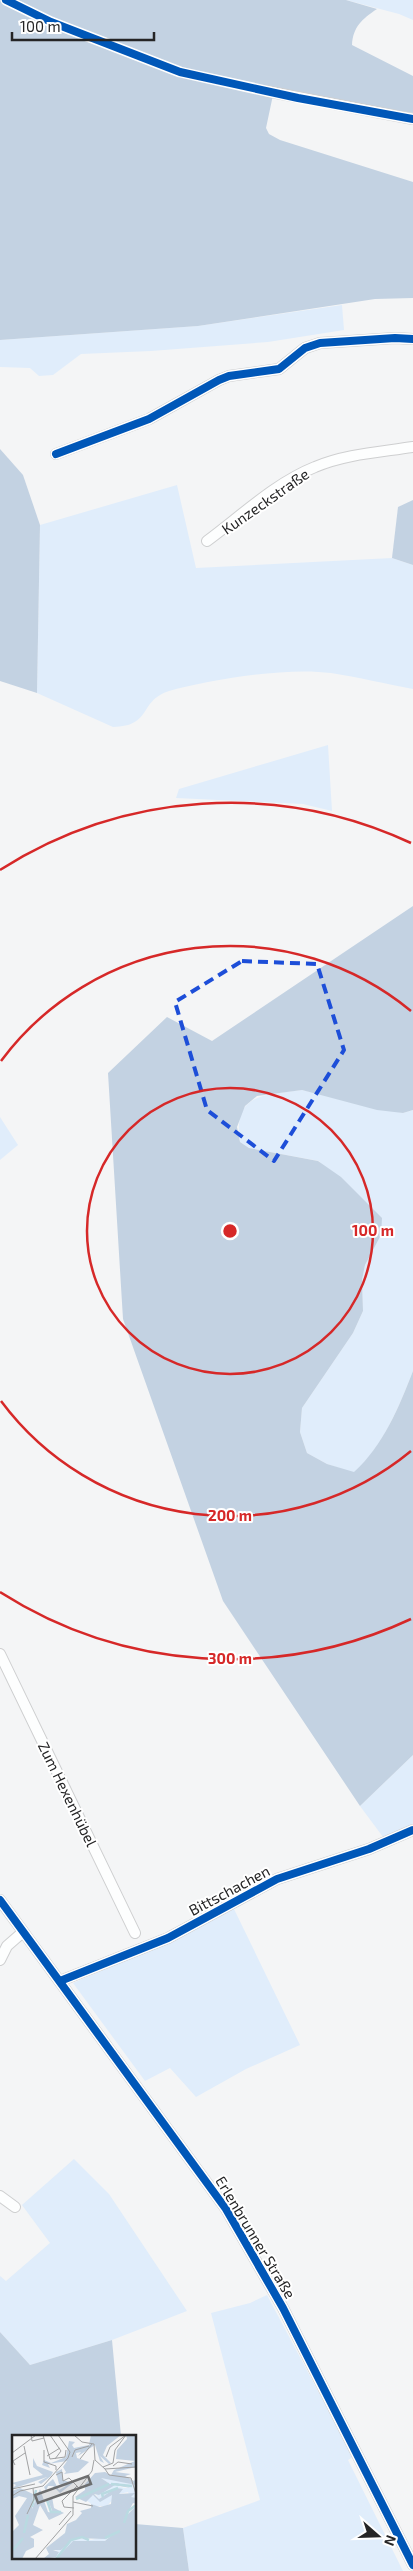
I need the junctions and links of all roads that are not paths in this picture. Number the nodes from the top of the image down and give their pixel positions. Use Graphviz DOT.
graph roads {
  1 [pos="266,91"];
  2 [pos="413,118"];
  3 [pos="413,339"];
  4 [pos="413,447"];
  5 [pos="56,454"];
  6 [pos="207,541"];
  7 [pos="0,1654"];
  8 [pos="413,1830"];
  9 [pos="0,1900"];
  10 [pos="23,1932"];
  11 [pos="135,1933"];
  12 [pos="0,1960"];
  13 [pos="60,1981"];
  14 [pos="0,2196"];
  15 [pos="15,2207"];
  16 [pos="413,2565"];
  1 -- 2 [label="street"];
  3 -- 5 [label="street"];
  4 -- 6 [label="street, Kunzeckstraße"];
  7 -- 11 [label="street, Zum Hexenhübel"];
  8 -- 13 [label="street, Bittschachen"];
  9 -- 10 [label="street, Erlenbrunner Straße"];
  10 -- 12 [label="street"];
  10 -- 13 [label="street, Erlenbrunner Straße"];
  13 -- 16 [label="street, Erlenbrunner Straße"];
  14 -- 15 [label="street"];
}
